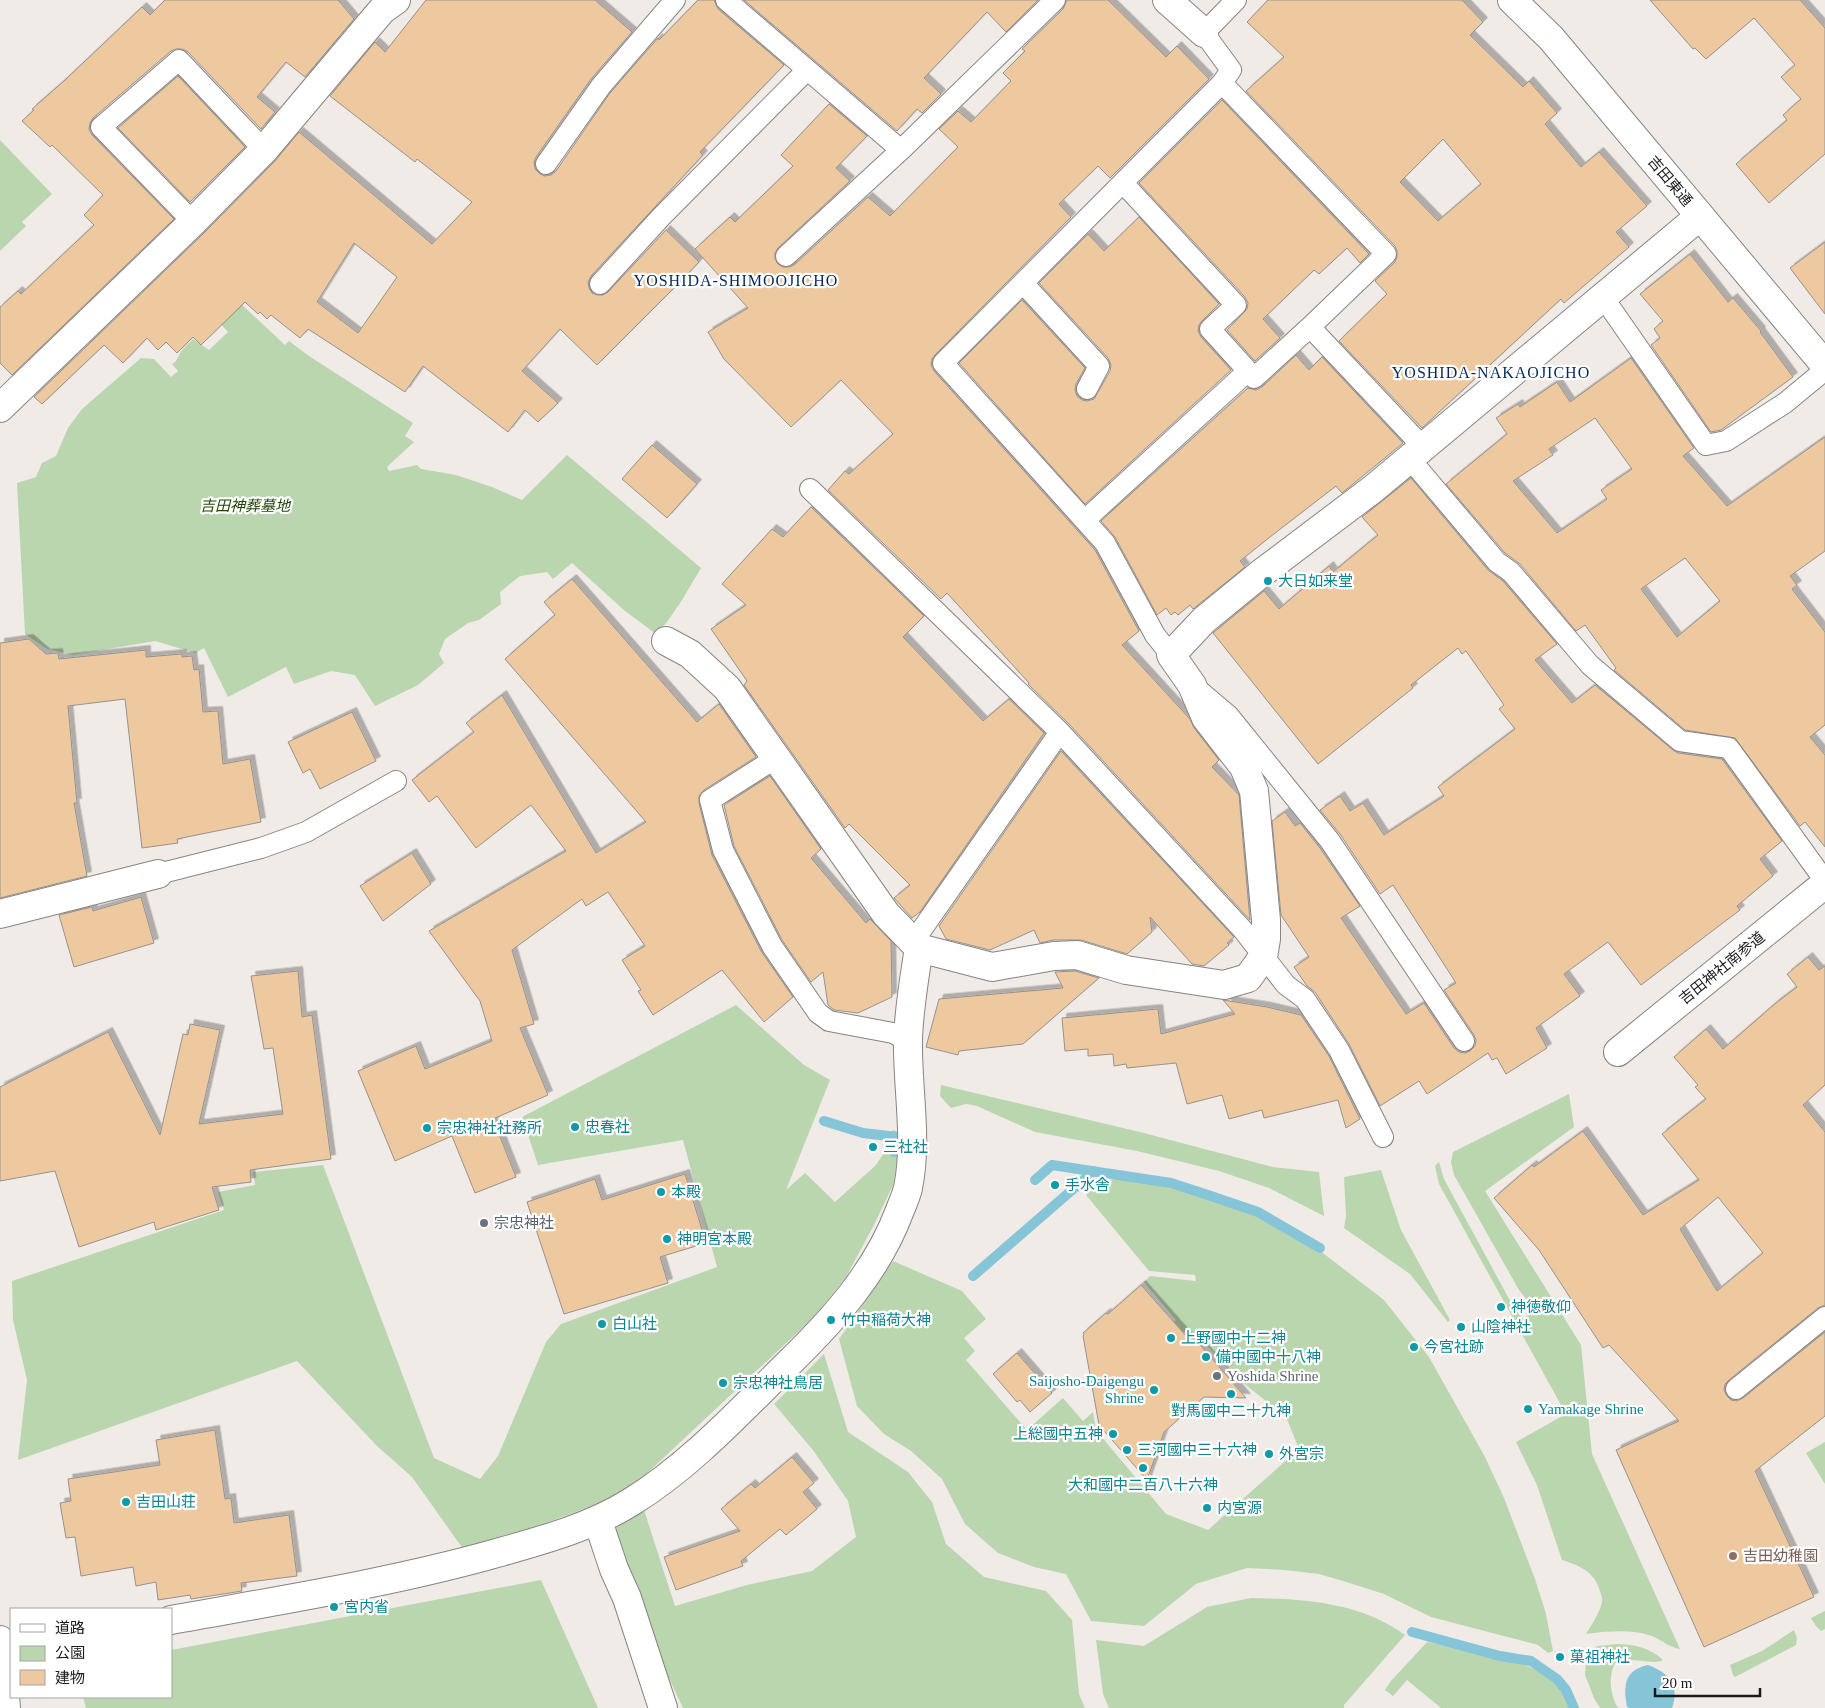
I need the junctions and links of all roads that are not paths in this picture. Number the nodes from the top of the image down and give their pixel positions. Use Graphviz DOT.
graph roads {
  1 [pos="675,0"];
  2 [pos="726,0"];
  3 [pos="1055,0"];
  4 [pos="1166,0"];
  5 [pos="1236,0"];
  6 [pos="1512,0"];
  7 [pos="382,3"];
  8 [pos="1204,33"];
  9 [pos="807,70"];
  10 [pos="1222,83"];
  11 [pos="264,150"];
  12 [pos="901,150"];
  13 [pos="546,164"];
  14 [pos="1123,183"];
  15 [pos="1700,216"];
  16 [pos="193,222"];
  17 [pos="786,256"];
  18 [pos="1023,283"];
  19 [pos="600,284"];
  20 [pos="1603,297"];
  21 [pos="1310,328"];
  22 [pos="1825,365"];
  23 [pos="1825,370"];
  24 [pos="1248,372"];
  25 [pos="1087,389"];
  26 [pos="0,408"];
  27 [pos="1416,453"];
  28 [pos="810,489"];
  29 [pos="1085,520"];
  30 [pos="666,641"];
  31 [pos="1171,655"];
  32 [pos="1192,685"];
  33 [pos="1060,732"];
  34 [pos="776,758"];
  35 [pos="396,781"];
  36 [pos="158,874"];
  37 [pos="1825,882"];
  38 [pos="0,914"];
  39 [pos="916,945"];
  40 [pos="1263,957"];
  41 [pos="1464,1041"];
  42 [pos="908,1042"];
  43 [pos="1618,1052"];
  44 [pos="1383,1137"];
  45 [pos="1825,1317"];
  46 [pos="1736,1389"];
  47 [pos="598,1520"];
  48 [pos="172,1620"];
  49 [pos="3,1649"];
  50 [pos="6,1708"];
  51 [pos="663,1708"];
  1 -- 13 [label="lane"];
  2 -- 9 [label="lane"];
  3 -- 12 [label="lane"];
  4 -- 8 [label="street"];
  5 -- 8 [label="lane"];
  6 -- 15 [label="street, 吉田東通"];
  7 -- 11 [label="street"];
  8 -- 10 [label="lane"];
  9 -- 12 [label="lane"];
  9 -- 19 [label="lane"];
  10 -- 14 [label="lane"];
  10 -- 21 [label="lane"];
  11 -- 16 [label="street"];
  11 -- 16 [label="lane"];
  12 -- 17 [label="lane"];
  14 -- 18 [label="lane"];
  14 -- 24 [label="lane"];
  15 -- 20 [label="street"];
  15 -- 22 [label="street, 吉田東通"];
  16 -- 26 [label="street"];
  18 -- 25 [label="lane"];
  18 -- 29 [label="lane"];
  20 -- 23 [label="lane"];
  20 -- 27 [label="street"];
  21 -- 24 [label="lane"];
  21 -- 27 [label="lane"];
  24 -- 29 [label="lane"];
  27 -- 31 [label="street"];
  27 -- 37 [label="lane"];
  28 -- 33 [label="lane"];
  29 -- 31 [label="lane"];
  30 -- 34 [label="street"];
  31 -- 32 [label="street"];
  32 -- 40 [label="street"];
  32 -- 41 [label="lane"];
  33 -- 39 [label="lane"];
  33 -- 40 [label="lane"];
  34 -- 39 [label="street"];
  34 -- 42 [label="lane"];
  35 -- 36 [label="lane"];
  36 -- 38 [label="street"];
  37 -- 43 [label="street, 吉田神社南参道"];
  39 -- 40 [label="street"];
  39 -- 42 [label="street"];
  40 -- 44 [label="lane"];
  42 -- 47 [label="street"];
  45 -- 46 [label="lane"];
  47 -- 48 [label="street"];
  47 -- 51 [label="street"];
  49 -- 50 [label="street"];
}
